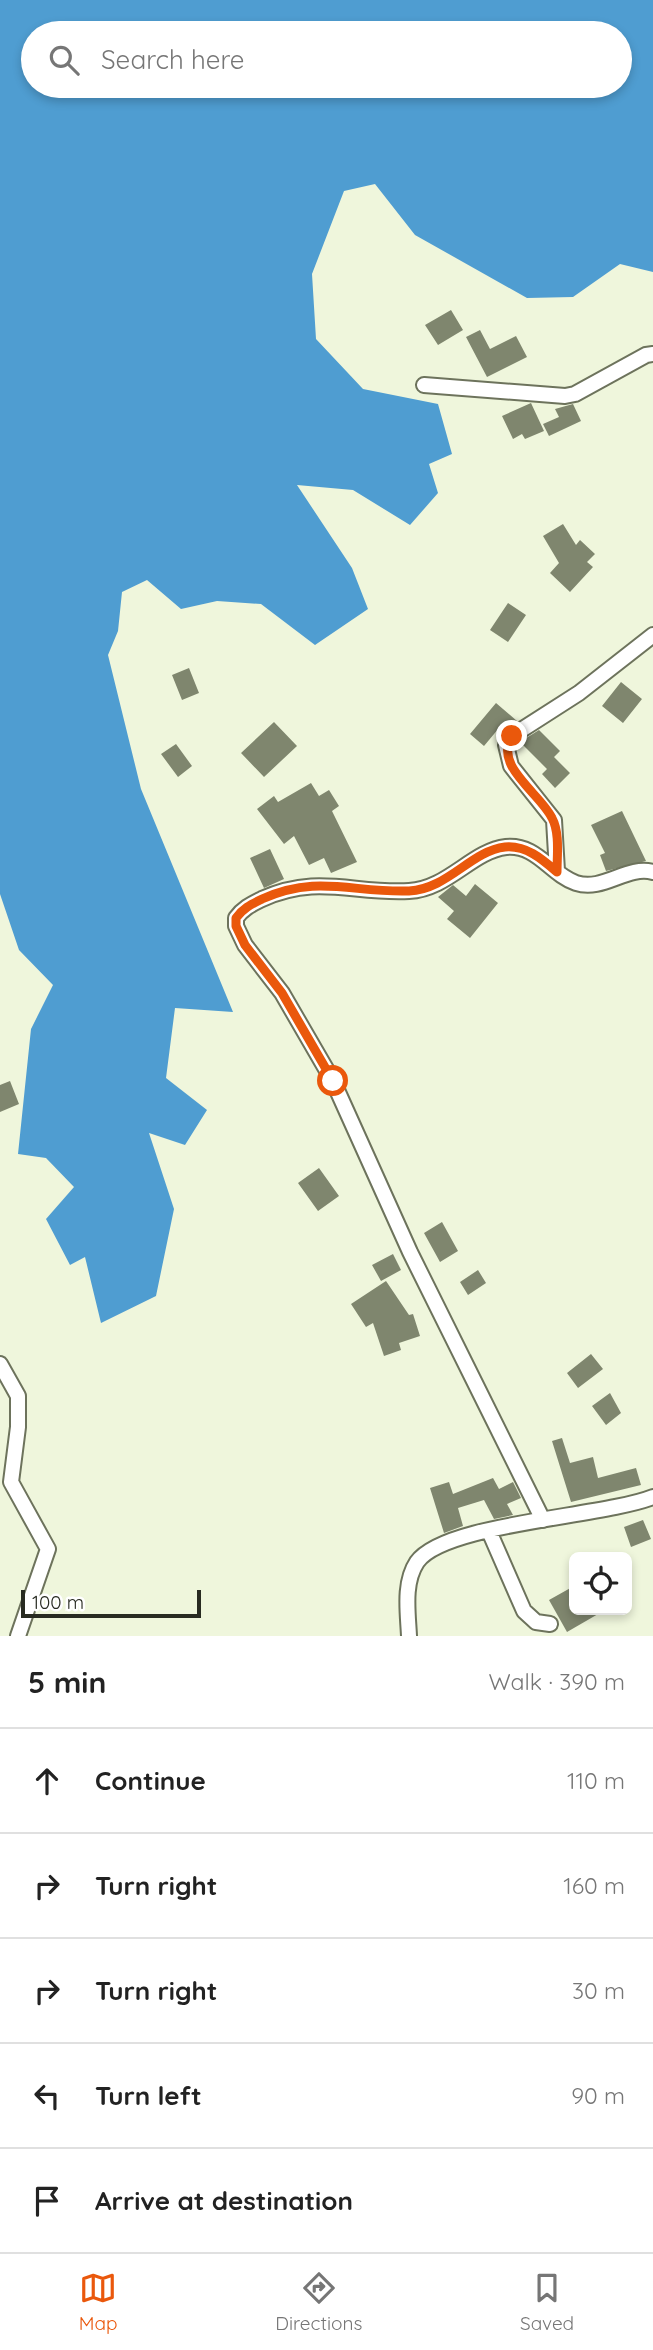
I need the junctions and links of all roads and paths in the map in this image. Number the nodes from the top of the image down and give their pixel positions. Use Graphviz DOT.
graph roads {
  1 [pos="653,355"];
  2 [pos="424,385"];
  3 [pos="653,635"];
  4 [pos="557,872"];
  5 [pos="653,872"];
  6 [pos="0,1364"];
  7 [pos="653,1497"];
  8 [pos="543,1521"];
  9 [pos="489,1531"];
  10 [pos="550,1624"];
  11 [pos="18,1636"];
  12 [pos="409,1636"];
  1 -- 2 [label="street"];
  3 -- 4 [label="street"];
  4 -- 5 [label="street"];
  4 -- 8 [label="street"];
  6 -- 11 [label="street"];
  7 -- 8 [label="street"];
  8 -- 9 [label="street"];
  9 -- 10 [label="street"];
  9 -- 12 [label="street"];
}
